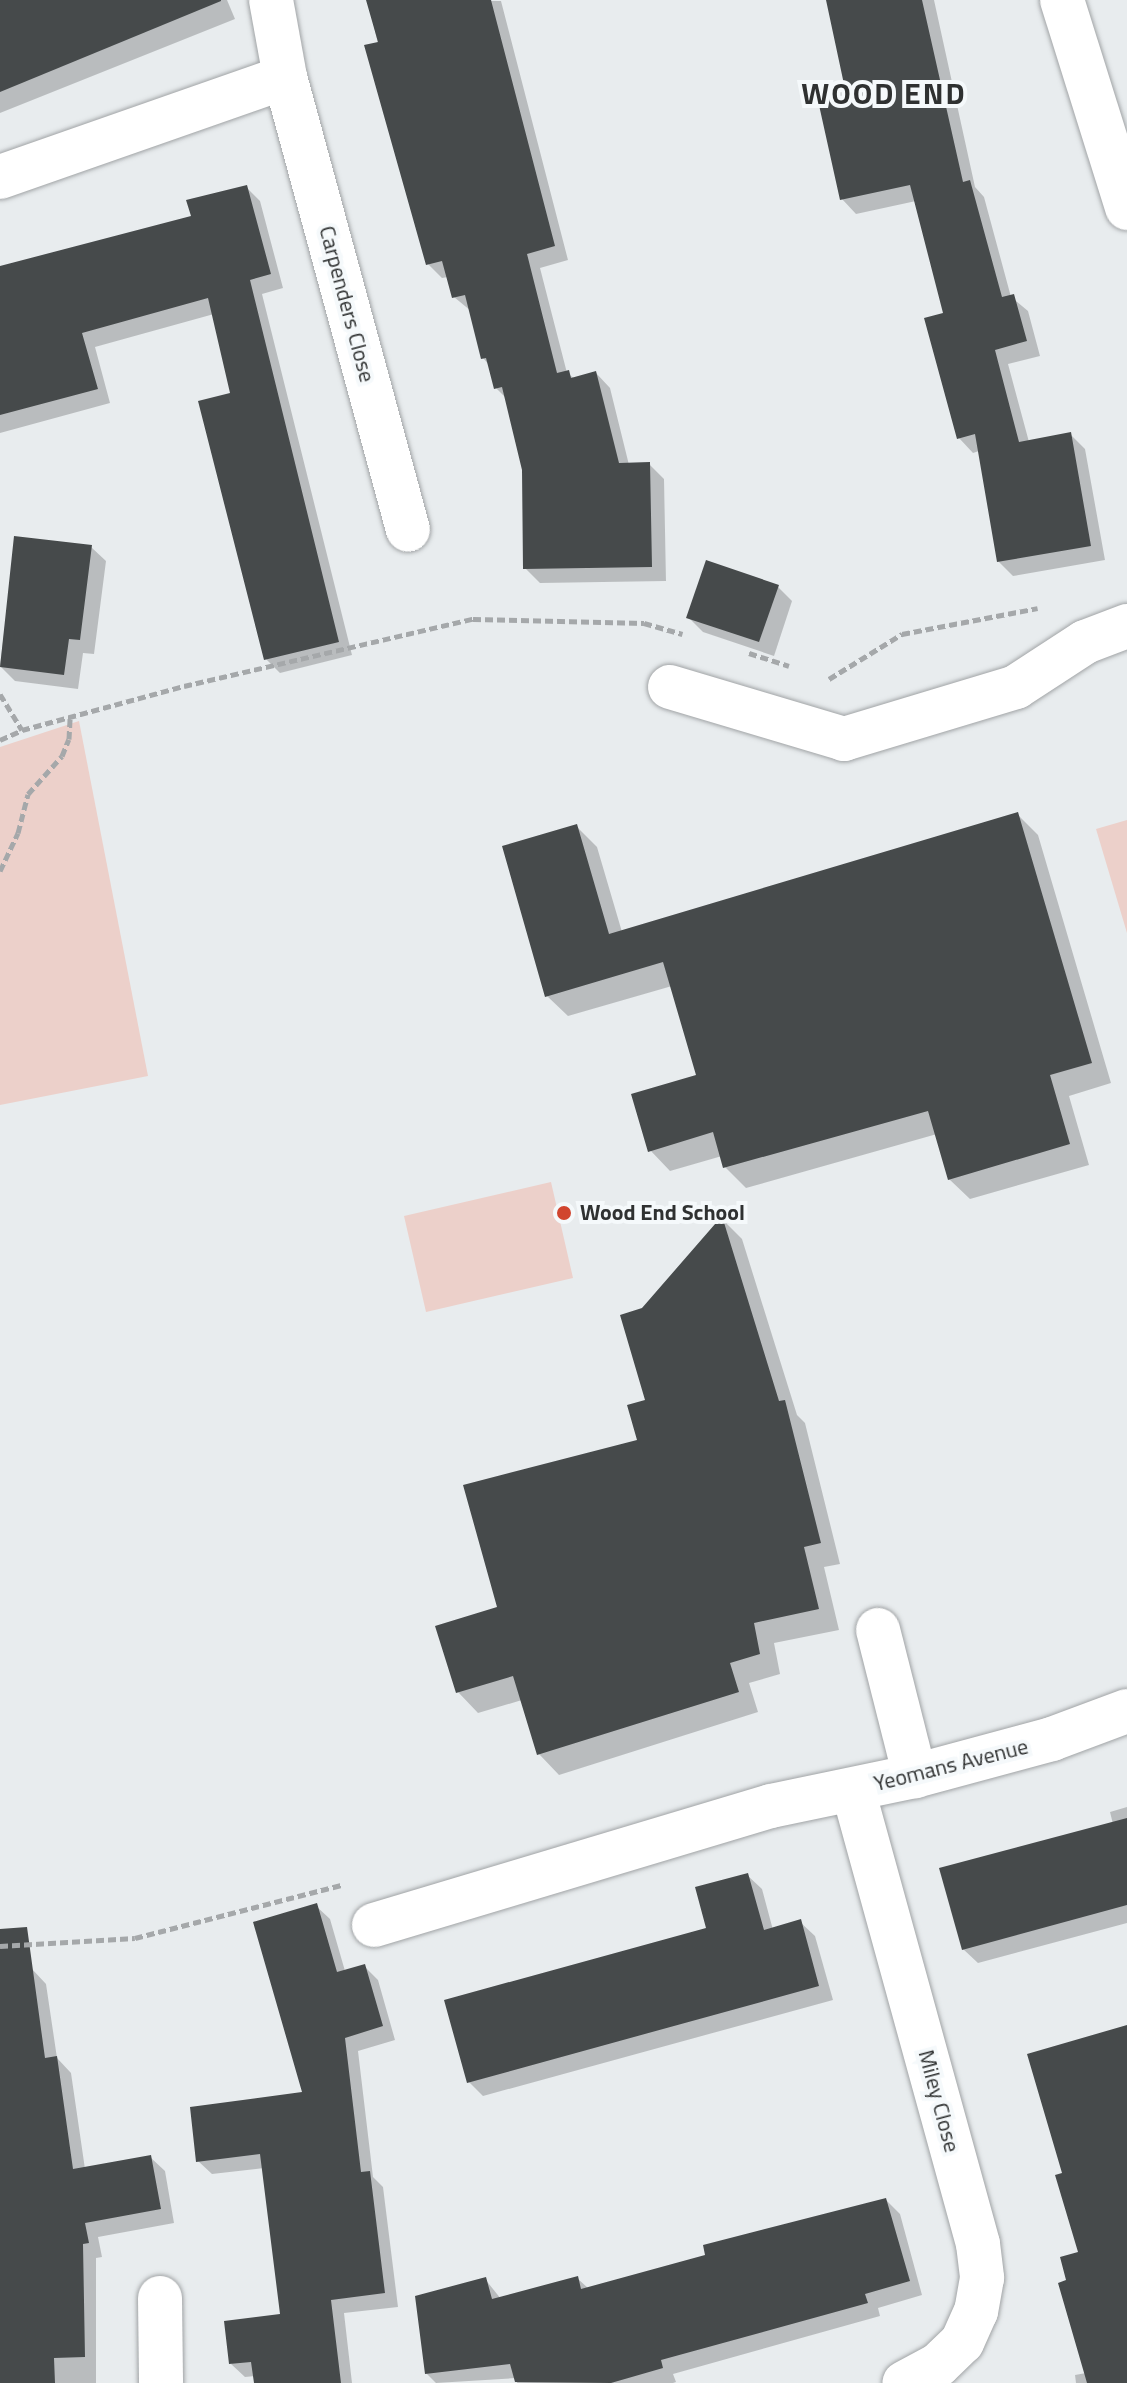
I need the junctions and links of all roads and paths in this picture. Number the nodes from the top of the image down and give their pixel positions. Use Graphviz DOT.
graph roads {
  1 [pos="271,0"];
  2 [pos="1062,0"];
  3 [pos="285,77"];
  4 [pos="0,177"];
  5 [pos="1127,208"];
  6 [pos="408,530"];
  7 [pos="1052,606"];
  8 [pos="1127,626"];
  9 [pos="688,636"];
  10 [pos="747,653"];
  11 [pos="804,671"];
  12 [pos="818,675"];
  13 [pos="670,687"];
  14 [pos="0,694"];
  15 [pos="70,717"];
  16 [pos="22,730"];
  17 [pos="0,740"];
  18 [pos="0,871"];
  19 [pos="878,1630"];
  20 [pos="1127,1711"];
  21 [pos="915,1776"];
  22 [pos="853,1790"];
  23 [pos="374,1925"];
  24 [pos="160,2298"];
  25 [pos="931,2377"];
  26 [pos="161,2383"];
  1 -- 3 [label="street, Carpenders Close"];
  2 -- 5 [label="street"];
  3 -- 4 [label="street"];
  3 -- 6 [label="street, Carpenders Close"];
  7 -- 12 [label="path"];
  8 -- 13 [label="street"];
  9 -- 15 [label="path"];
  10 -- 11 [label="path"];
  14 -- 16 [label="path"];
  15 -- 16 [label="path"];
  15 -- 18 [label="path"];
  16 -- 17 [label="path"];
  19 -- 21 [label="street"];
  20 -- 21 [label="street, Yeomans Avenue"];
  21 -- 22 [label="street, Yeomans Avenue"];
  22 -- 23 [label="street, Yeomans Avenue"];
  22 -- 25 [label="street, Miley Close"];
  24 -- 26 [label="street"];
}
